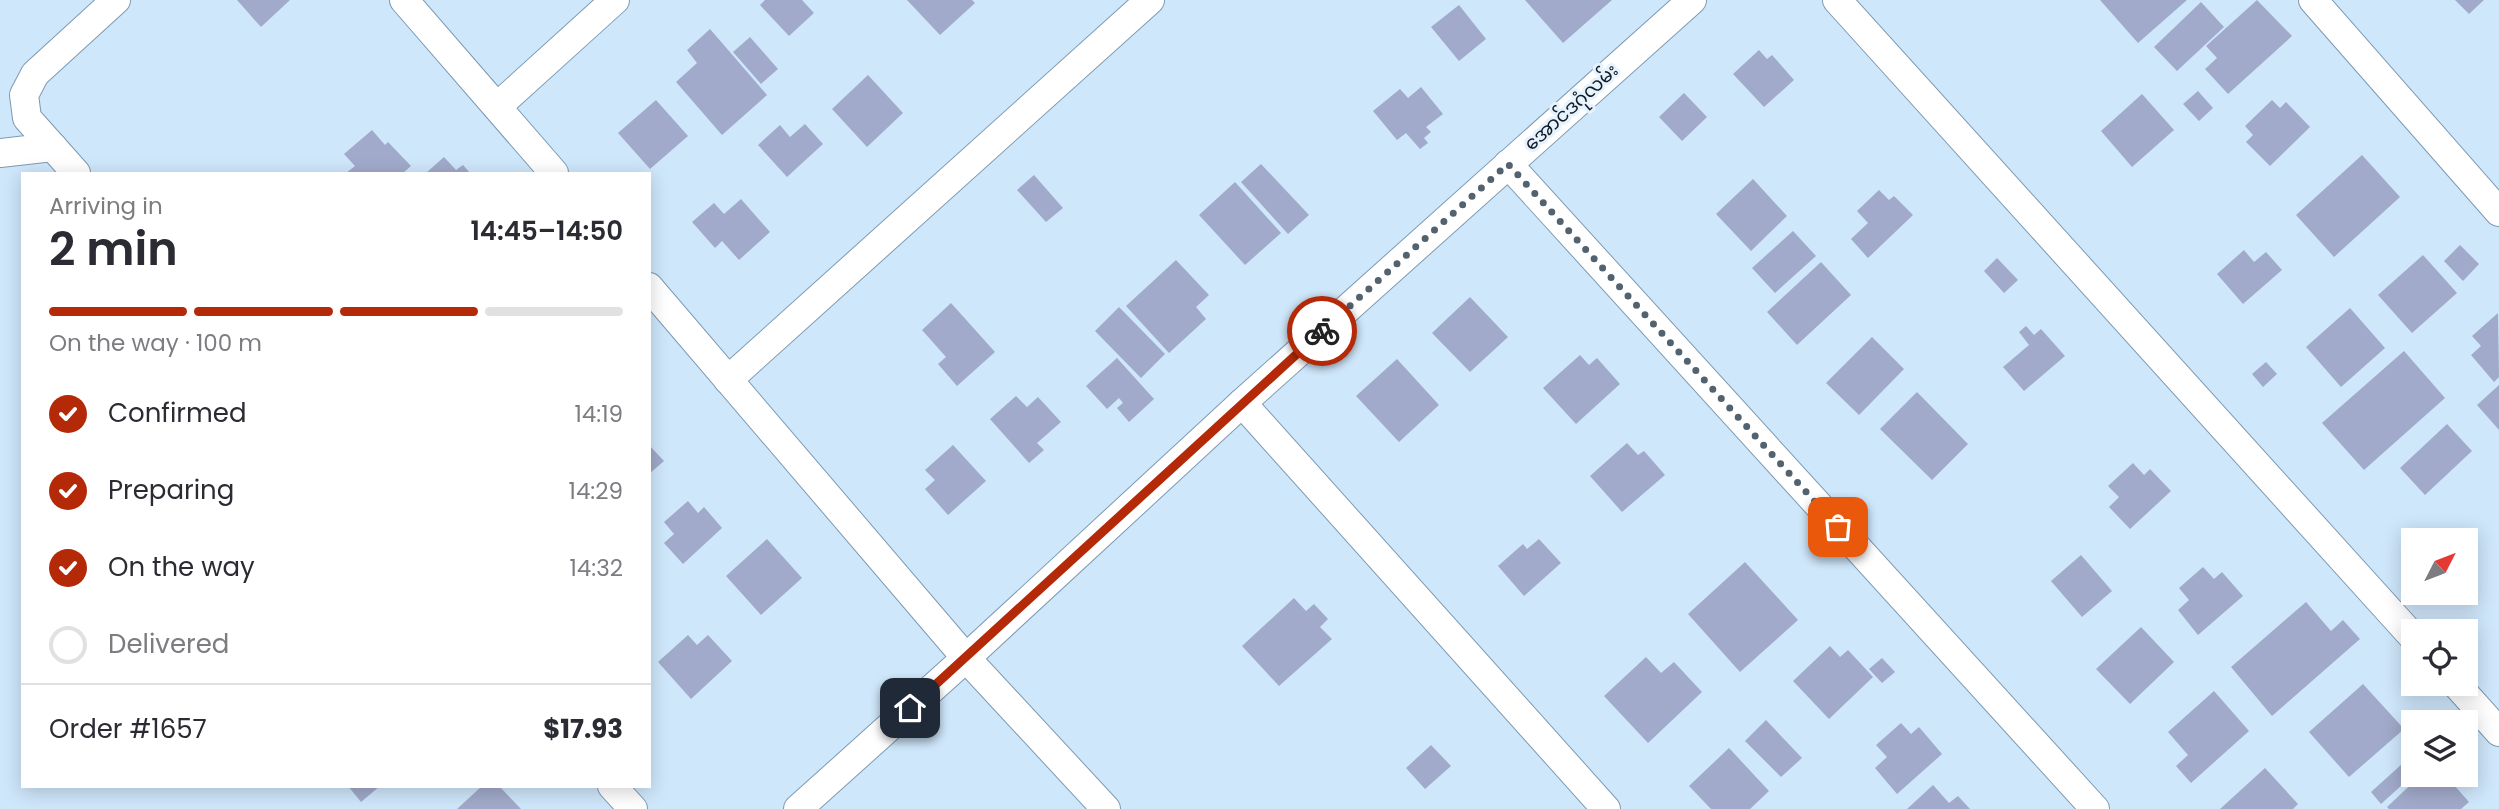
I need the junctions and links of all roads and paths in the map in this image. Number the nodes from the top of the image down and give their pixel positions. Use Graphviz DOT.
graph roads {
  1 [pos="116,0"];
  2 [pos="404,0"];
  3 [pos="615,0"];
  4 [pos="1150,0"];
  5 [pos="1692,0"];
  6 [pos="1837,0"];
  7 [pos="2313,0"];
  8 [pos="498,106"];
  9 [pos="52,147"];
  10 [pos="0,153"];
  11 [pos="1508,164"];
  12 [pos="75,172"];
  13 [pos="554,172"];
  14 [pos="2499,212"];
  15 [pos="651,288"];
  16 [pos="728,380"];
  17 [pos="1242,403"];
  18 [pos="2401,624"];
  19 [pos="966,658"];
  20 [pos="2467,696"];
  21 [pos="2499,732"];
  22 [pos="614,788"];
  23 [pos="633,809"];
  24 [pos="799,809"];
  25 [pos="1106,809"];
  26 [pos="1606,809"];
  27 [pos="2095,809"];
  1 -- 9 [label="street"];
  2 -- 8 [label="street"];
  3 -- 8 [label="street"];
  4 -- 16 [label="street"];
  5 -- 11 [label="street, အောင်ဒဂုံလမ်း"];
  6 -- 18 [label="street"];
  7 -- 14 [label="street"];
  8 -- 13 [label="street"];
  9 -- 10 [label="street"];
  9 -- 12 [label="street"];
  11 -- 17 [label="street, အောင်ဒဂုံလမ်း"];
  11 -- 27 [label="street"];
  15 -- 16 [label="street"];
  16 -- 19 [label="street"];
  17 -- 19 [label="street, အောင်ဒဂုံလမ်း"];
  17 -- 26 [label="street"];
  19 -- 24 [label="street, အောင်ဒဂုံလမ်း"];
  19 -- 25 [label="street"];
  20 -- 21 [label="street"];
  22 -- 23 [label="street"];
}
